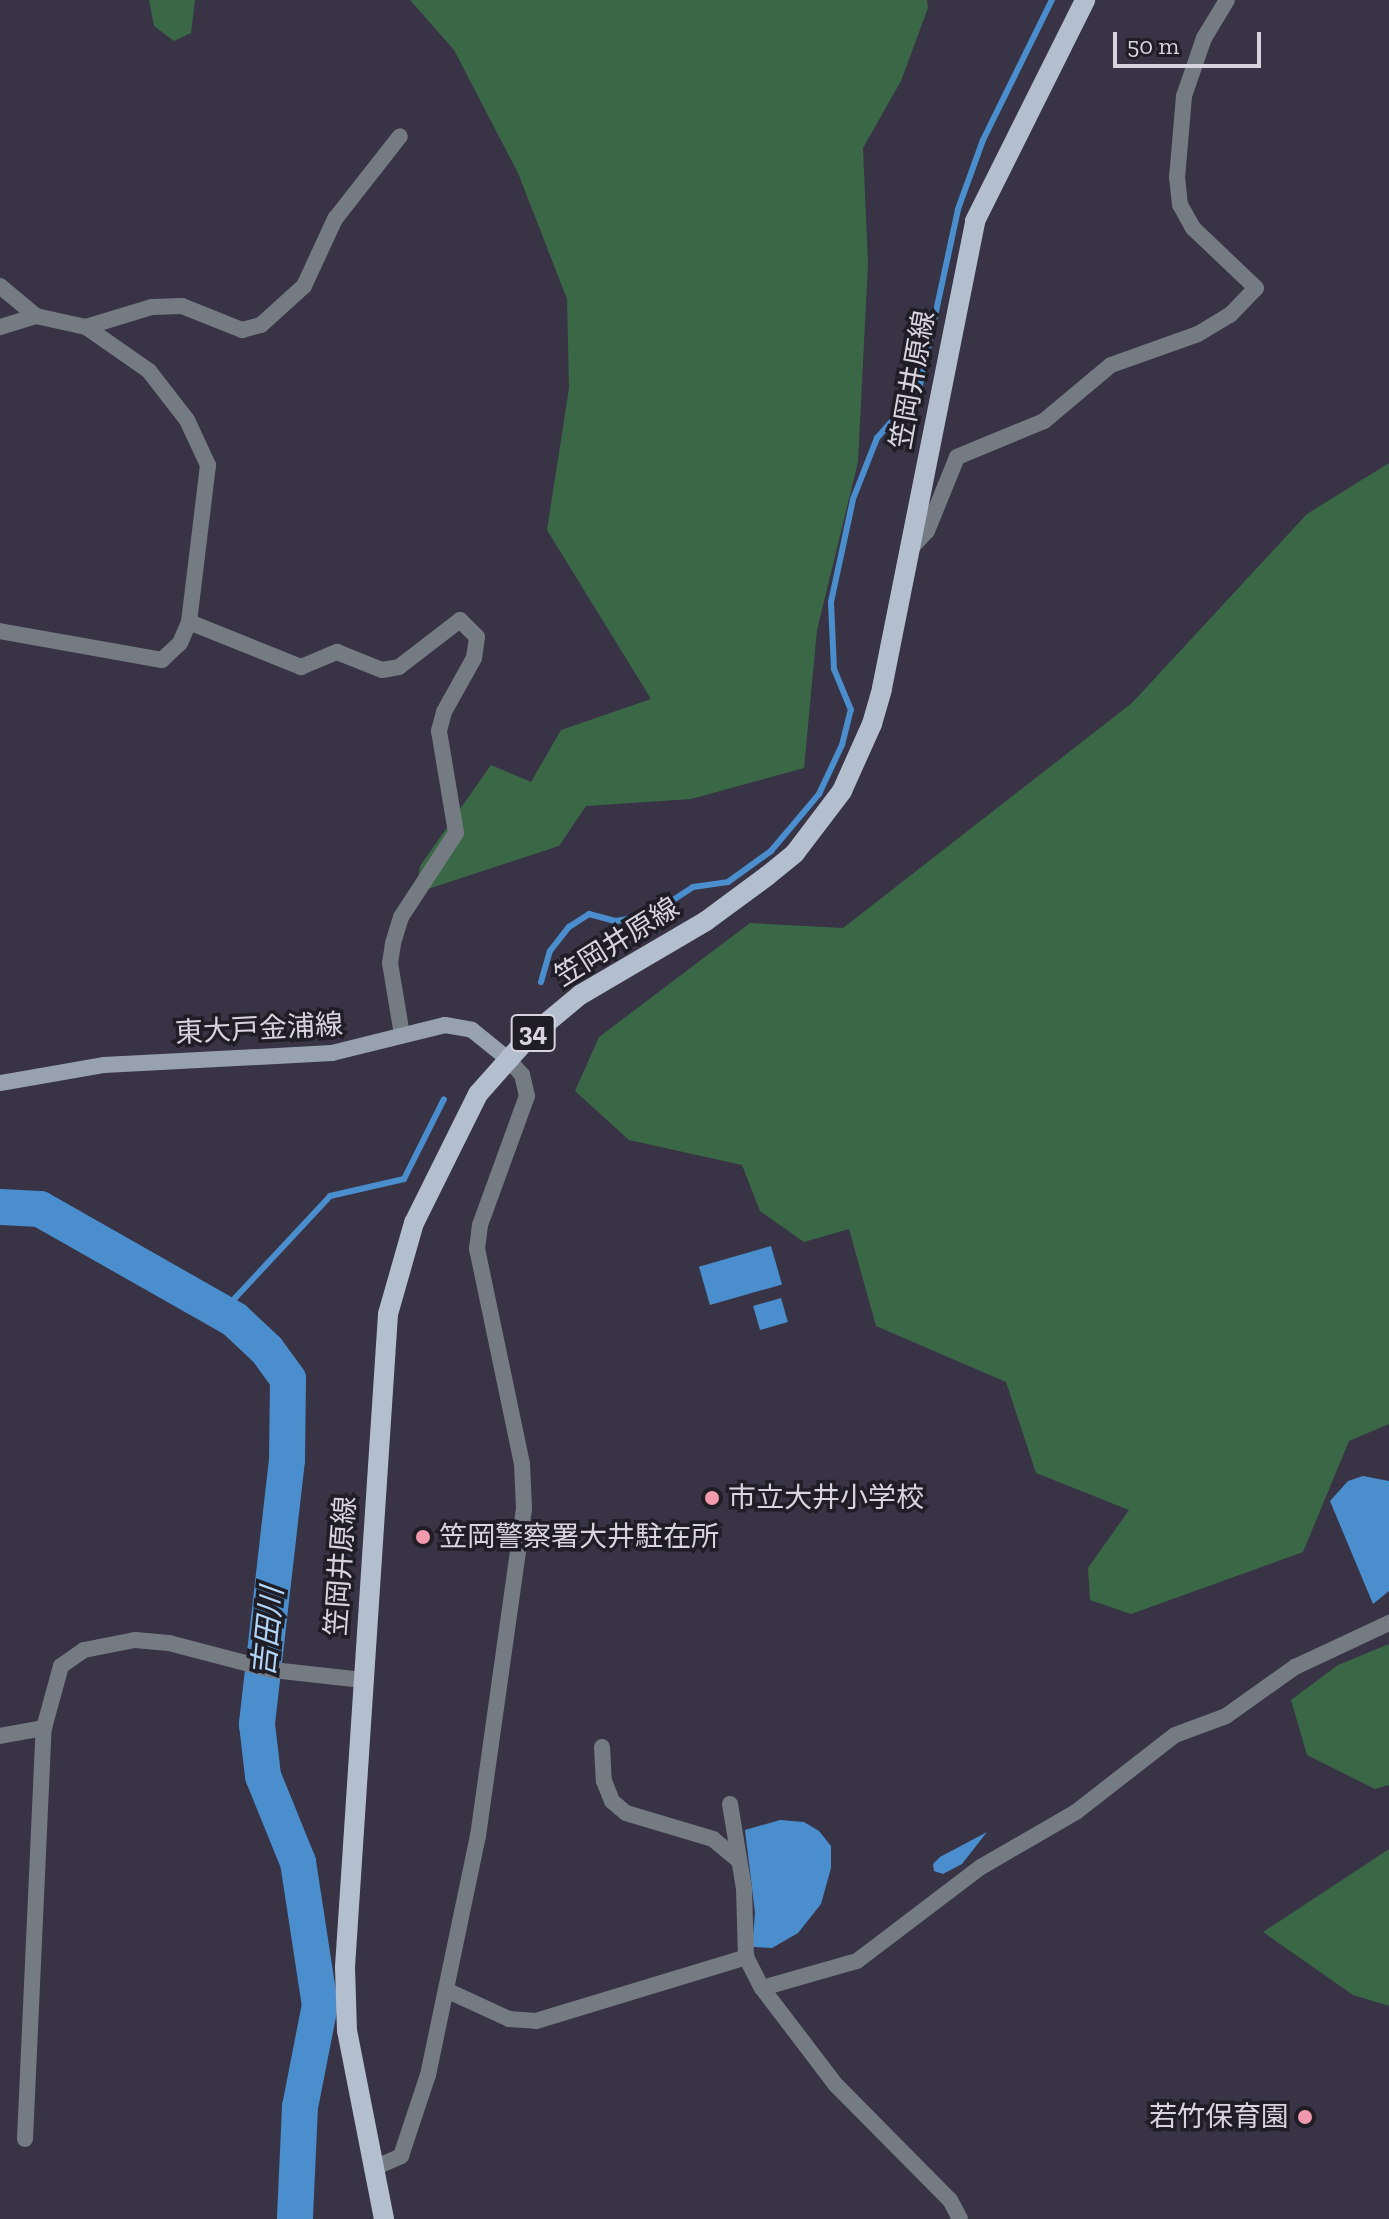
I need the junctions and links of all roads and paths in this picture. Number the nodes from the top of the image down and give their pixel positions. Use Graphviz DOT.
graph roads {
  1 [pos="1085,0"];
  2 [pos="1227,0"];
  3 [pos="400,136"];
  4 [pos="0,286"];
  5 [pos="36,316"];
  6 [pos="0,327"];
  7 [pos="86,327"];
  8 [pos="911,548"];
  9 [pos="189,622"];
  10 [pos="0,631"];
  11 [pos="402,1035"];
  12 [pos="508,1059"];
  13 [pos="0,1083"];
  14 [pos="1389,1623"];
  15 [pos="362,1680"];
  16 [pos="44,1728"];
  17 [pos="0,1736"];
  18 [pos="602,1747"];
  19 [pos="730,1804"];
  20 [pos="738,1860"];
  21 [pos="746,1957"];
  22 [pos="762,1988"];
  23 [pos="446,1990"];
  24 [pos="25,2139"];
  25 [pos="372,2169"];
  26 [pos="956,2218"];
  27 [pos="384,2219"];
  1 -- 8 [label="main road, 笠岡井原線 / 34"];
  2 -- 8 [label="street"];
  3 -- 7 [label="street"];
  4 -- 5 [label="street"];
  5 -- 6 [label="street"];
  5 -- 7 [label="street"];
  7 -- 9 [label="street"];
  8 -- 12 [label="main road, 笠岡井原線 / 34"];
  9 -- 10 [label="street"];
  9 -- 11 [label="street"];
  11 -- 12 [label="main road, 東大戸金浦線"];
  11 -- 13 [label="main road, 東大戸金浦線"];
  12 -- 15 [label="main road, 笠岡井原線 / 34"];
  12 -- 23 [label="street"];
  14 -- 22 [label="street"];
  15 -- 16 [label="street"];
  15 -- 25 [label="main road, 笠岡井原線 / 34"];
  16 -- 17 [label="street"];
  16 -- 24 [label="street"];
  18 -- 20 [label="street"];
  19 -- 20 [label="street"];
  20 -- 21 [label="street"];
  21 -- 22 [label="street"];
  21 -- 23 [label="street"];
  22 -- 26 [label="street"];
  23 -- 25 [label="street"];
  25 -- 27 [label="main road, 笠岡井原線 / 34"];
}
